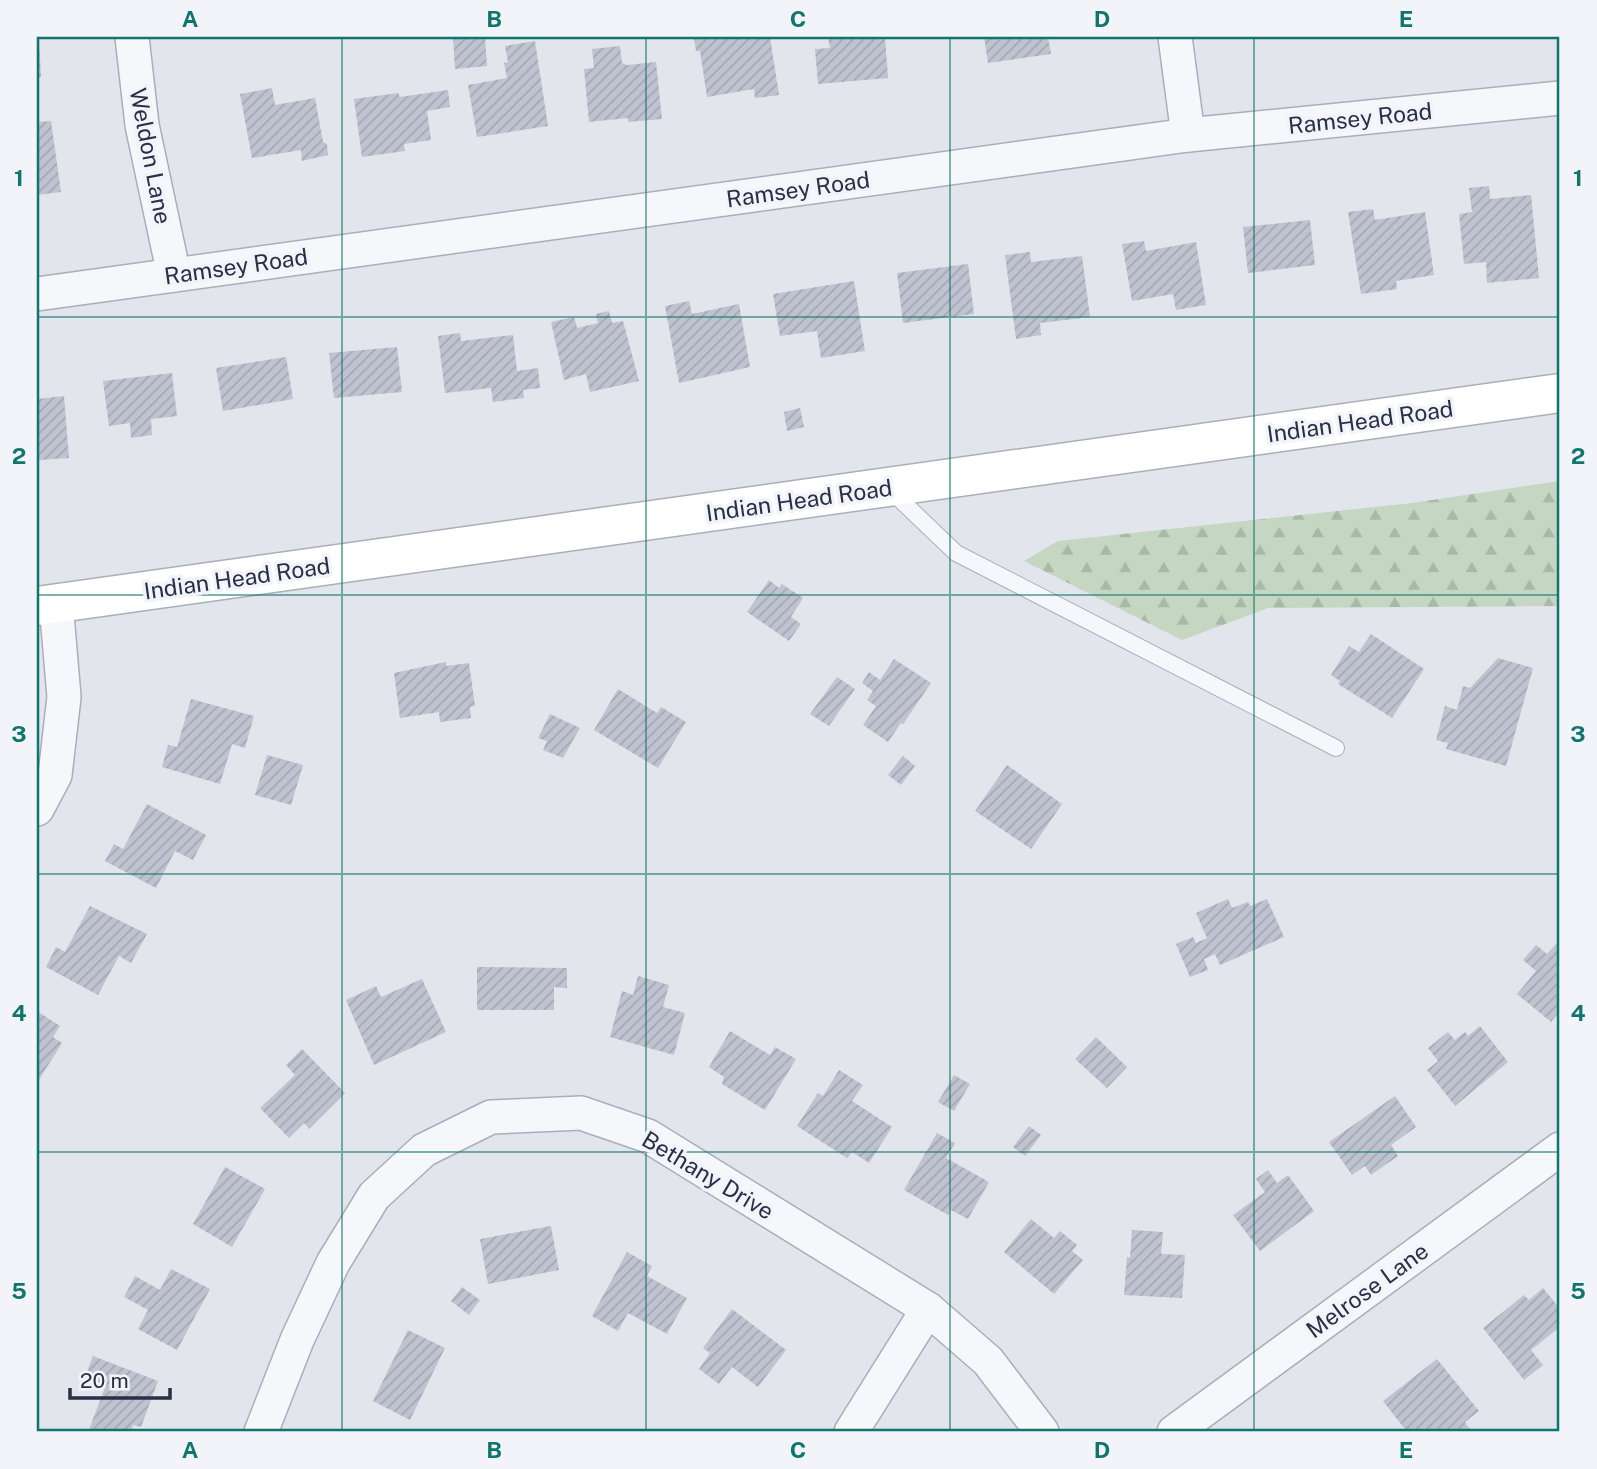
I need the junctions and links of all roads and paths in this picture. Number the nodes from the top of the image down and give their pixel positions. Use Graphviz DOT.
graph roads {
  1 [pos="132,37"];
  2 [pos="1175,37"];
  3 [pos="1560,98"];
  4 [pos="1188,135"];
  5 [pos="174,275"];
  6 [pos="37,294"];
  7 [pos="1560,393"];
  8 [pos="888,487"];
  9 [pos="46,605"];
  10 [pos="1336,748"];
  11 [pos="37,809"];
  12 [pos="1560,1149"];
  13 [pos="928,1309"];
  14 [pos="261,1432"];
  15 [pos="851,1432"];
  16 [pos="1042,1432"];
  17 [pos="1174,1432"];
  1 -- 5 [label="street, Weldon Lane"];
  2 -- 4 [label="street"];
  3 -- 4 [label="street, Ramsey Road"];
  4 -- 5 [label="street, Ramsey Road"];
  5 -- 6 [label="street, Ramsey Road"];
  7 -- 8 [label="main road, Indian Head Road"];
  8 -- 9 [label="main road, Indian Head Road"];
  8 -- 10 [label="lane"];
  9 -- 11 [label="street"];
  12 -- 17 [label="street, Melrose Lane"];
  13 -- 14 [label="street, Bethany Drive"];
  13 -- 15 [label="street"];
  13 -- 16 [label="street, Bethany Drive"];
}
